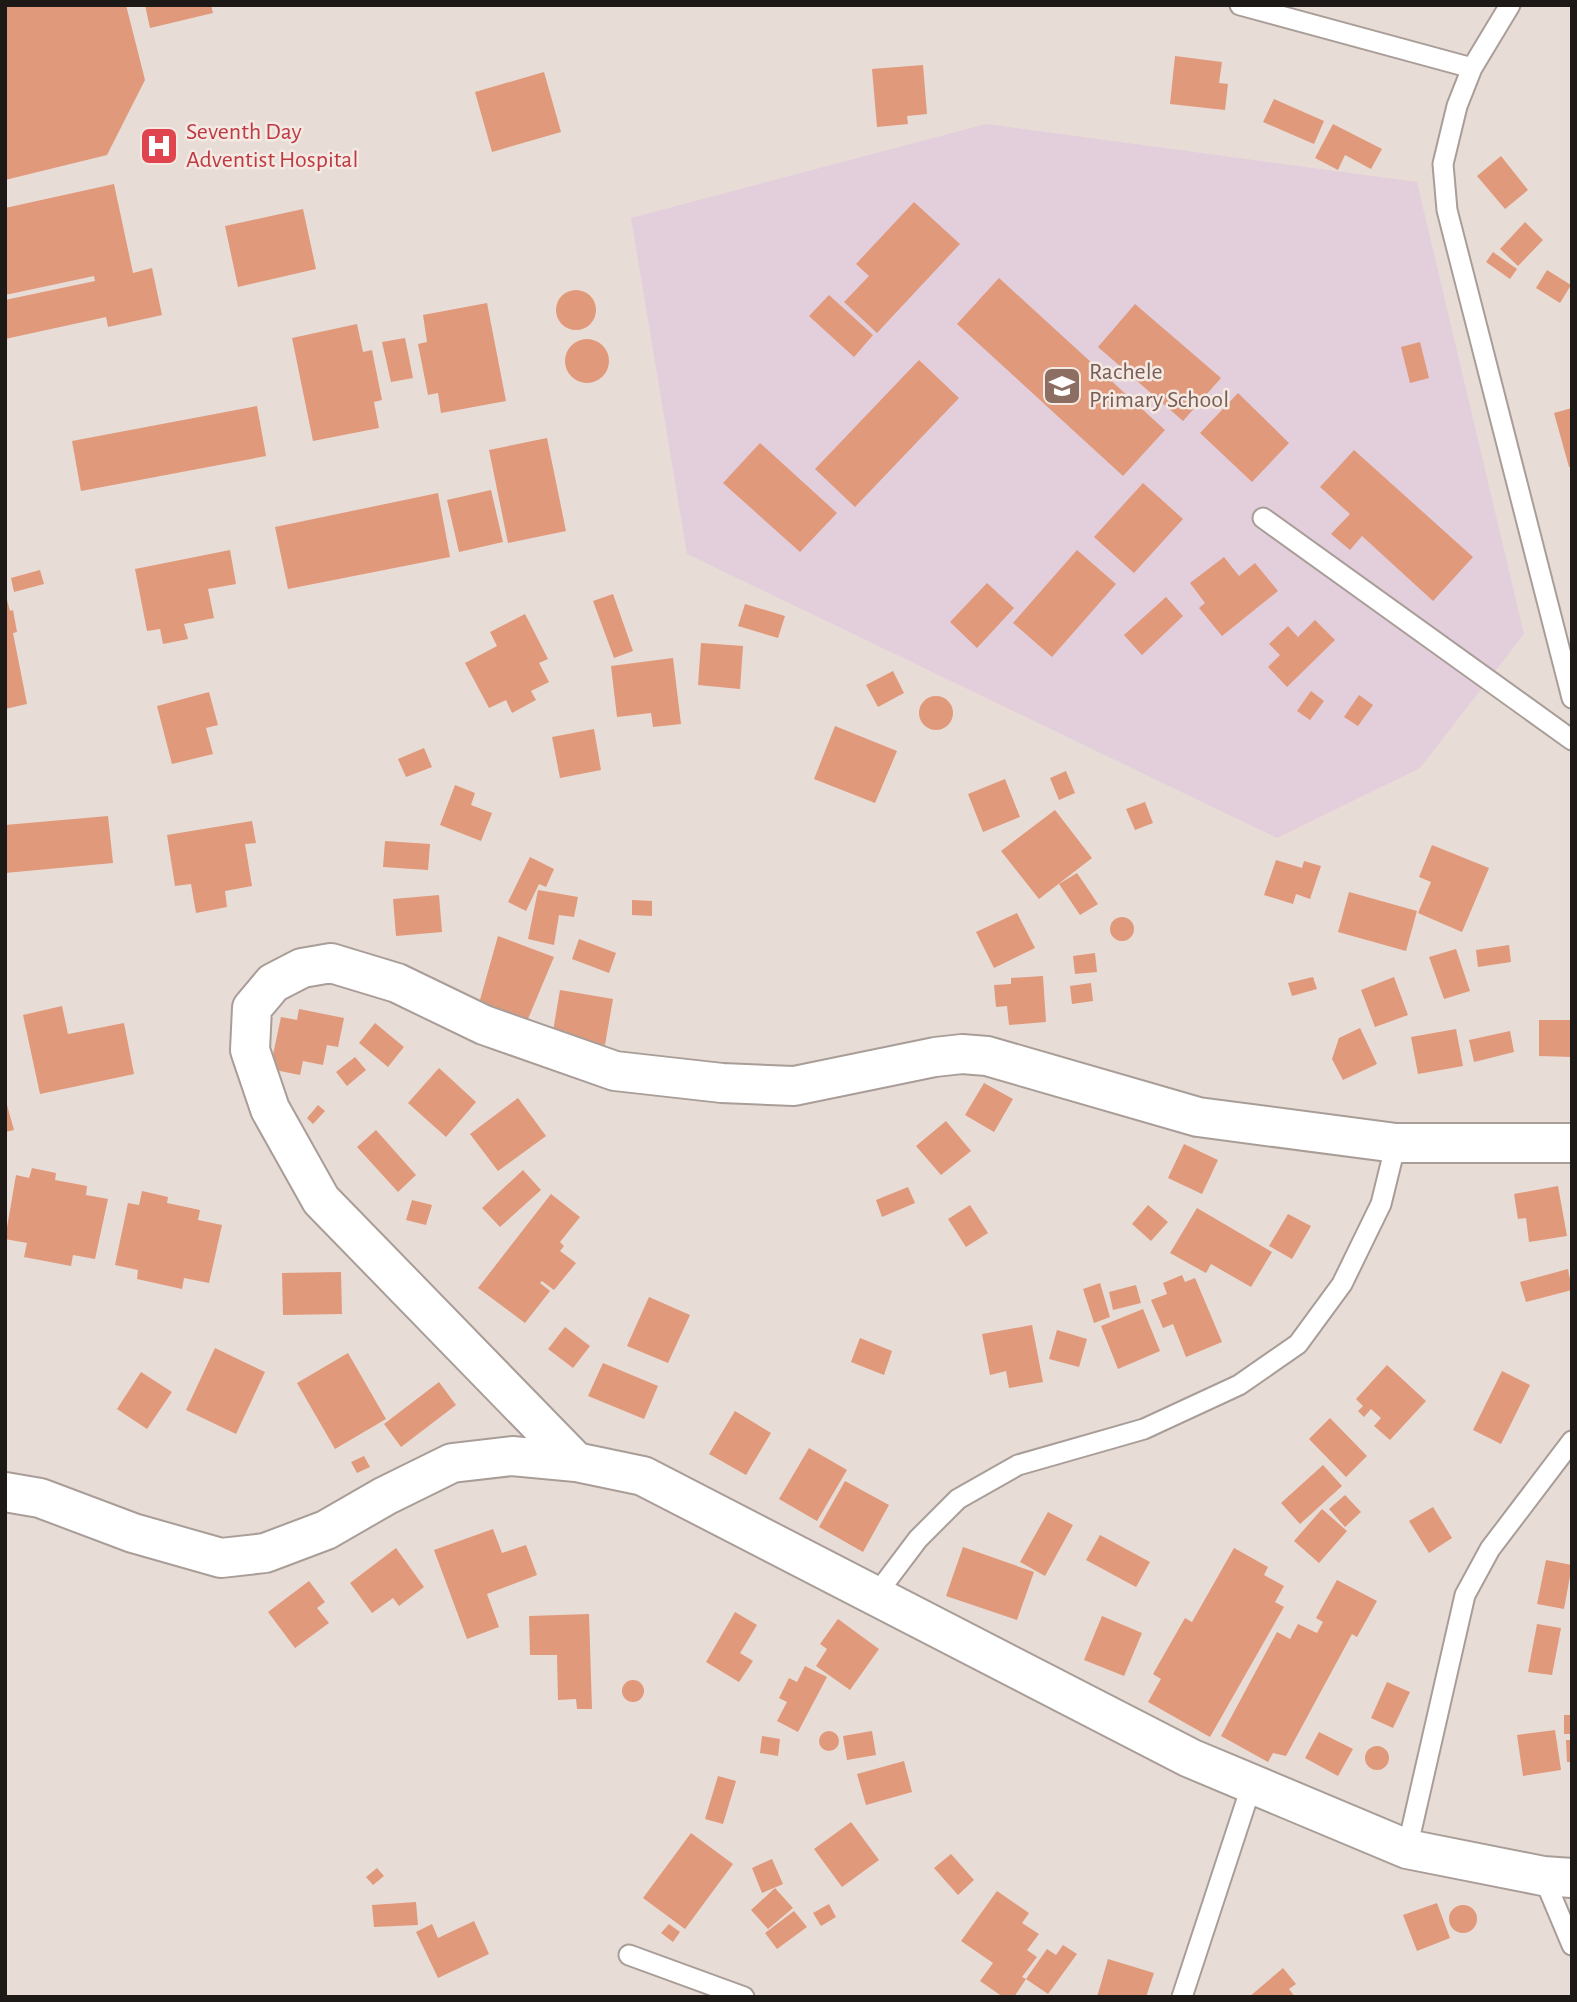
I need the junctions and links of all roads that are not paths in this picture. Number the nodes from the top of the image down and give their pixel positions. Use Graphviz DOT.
graph roads {
  1 [pos="1240,5"];
  2 [pos="1510,5"];
  3 [pos="1472,68"];
  4 [pos="1263,518"];
  5 [pos="1572,698"];
  6 [pos="1572,740"];
  7 [pos="1396,1143"];
  8 [pos="1572,1143"];
  9 [pos="1572,1441"];
  10 [pos="576,1462"];
  11 [pos="5,1492"];
  12 [pos="875,1596"];
  13 [pos="1252,1784"];
  14 [pos="1407,1849"];
  15 [pos="1558,1877"];
  16 [pos="1572,1945"];
  17 [pos="629,1955"];
  18 [pos="744,1997"];
  19 [pos="1182,1997"];
  1 -- 3 [label="lane"];
  2 -- 3 [label="lane"];
  3 -- 5 [label="lane"];
  4 -- 6 [label="lane"];
  7 -- 8 [label="street"];
  7 -- 10 [label="street"];
  7 -- 12 [label="lane"];
  9 -- 14 [label="lane"];
  10 -- 11 [label="street"];
  10 -- 12 [label="street"];
  12 -- 13 [label="street"];
  13 -- 14 [label="street"];
  13 -- 19 [label="lane"];
  14 -- 15 [label="street"];
  15 -- 16 [label="lane"];
  17 -- 18 [label="lane"];
}
